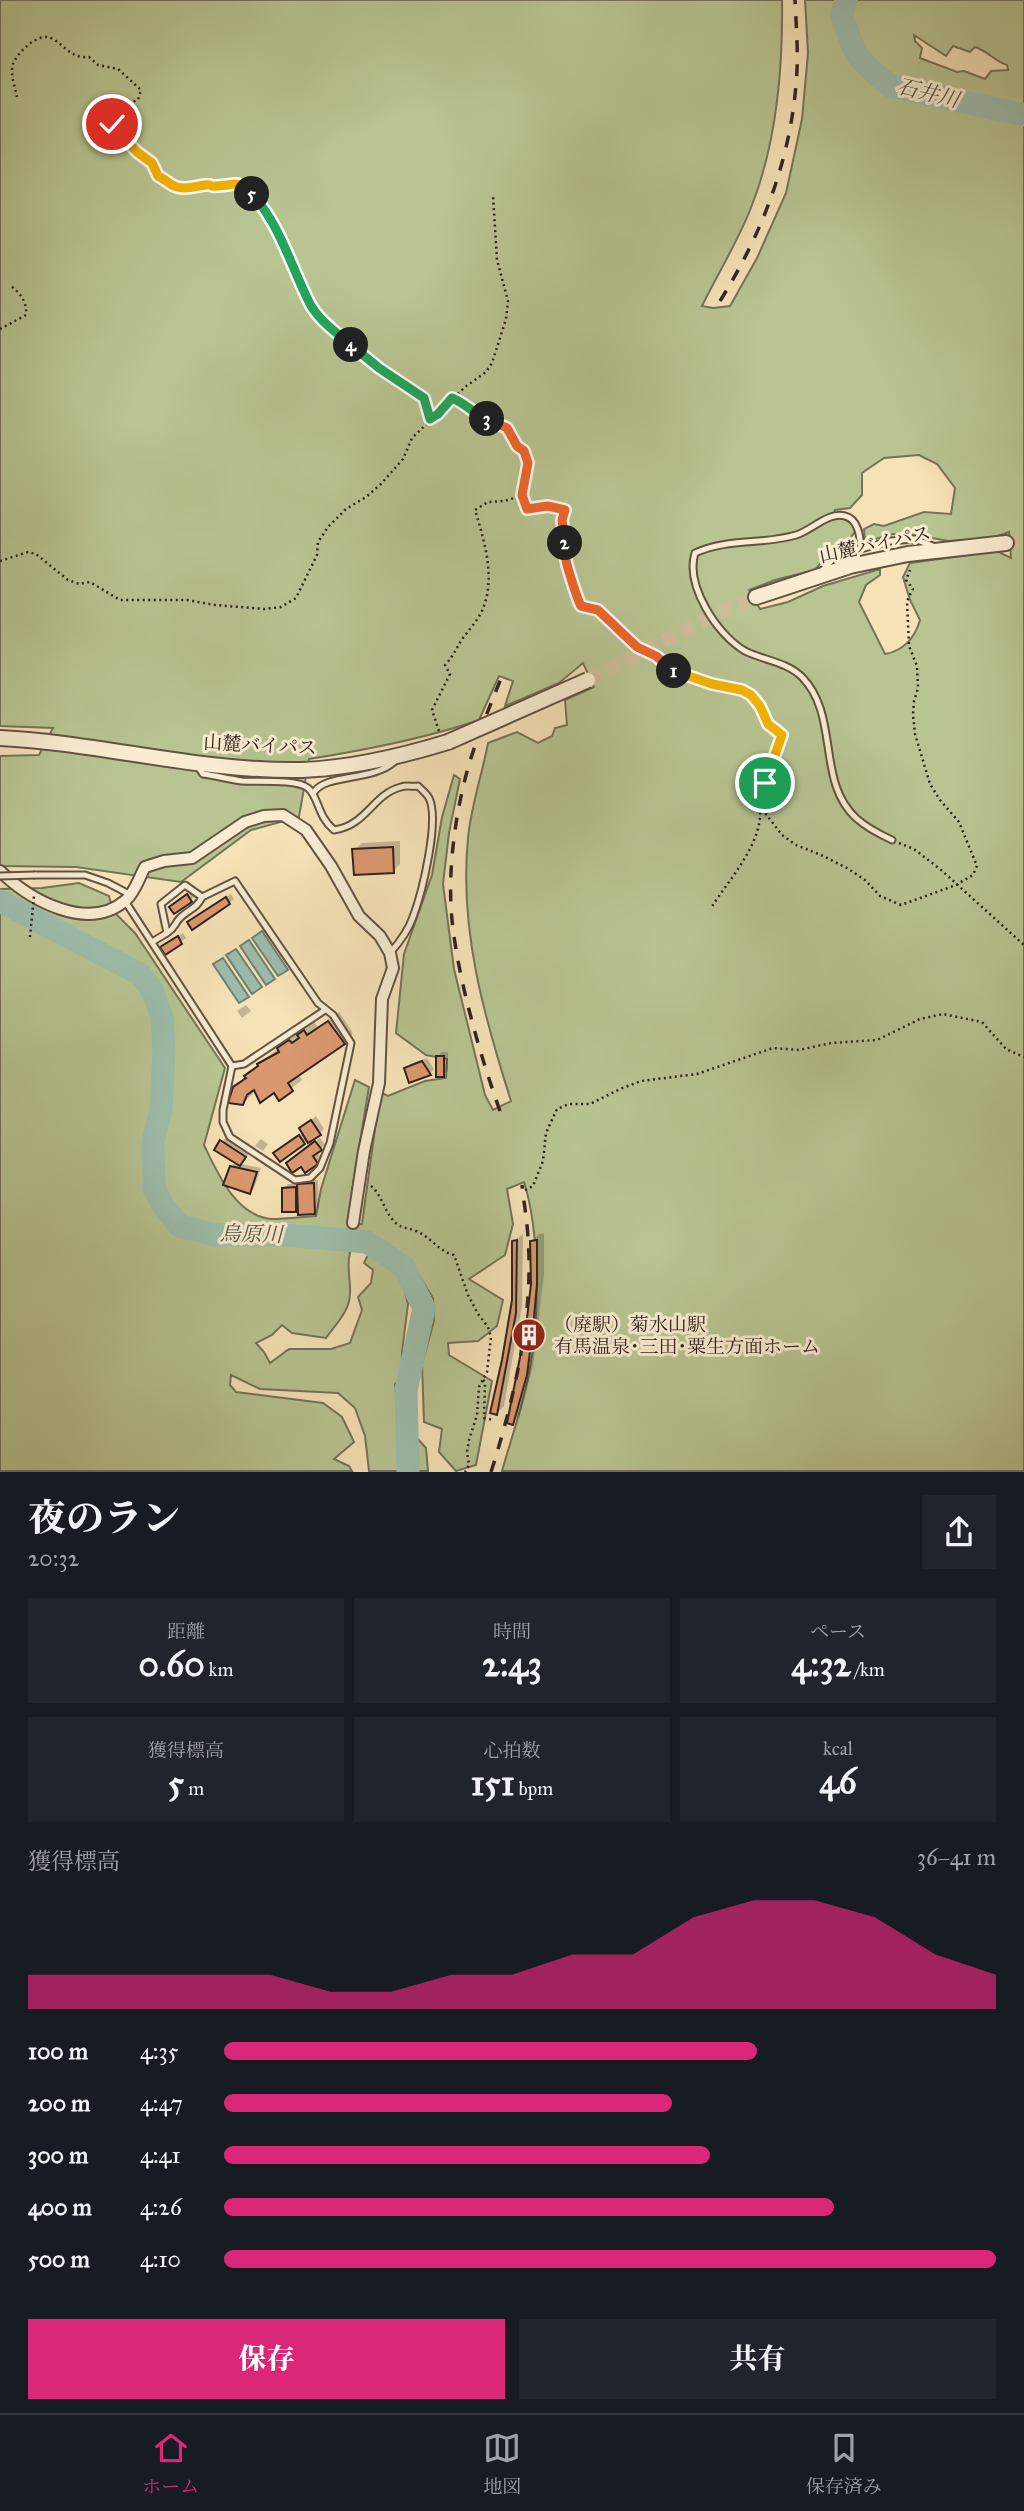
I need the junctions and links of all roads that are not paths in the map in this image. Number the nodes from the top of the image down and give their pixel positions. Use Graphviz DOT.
graph roads {
  1 [pos="1006,543"];
  2 [pos="861,548"];
  3 [pos="942,549"];
  4 [pos="819,575"];
  5 [pos="756,597"];
  6 [pos="589,680"];
  7 [pos="0,731"];
  8 [pos="0,738"];
  9 [pos="400,756"];
  10 [pos="194,762"];
  11 [pos="313,794"];
  12 [pos="892,841"];
  13 [pos="3,875"];
  14 [pos="202,897"];
  15 [pos="128,898"];
  16 [pos="167,933"];
  17 [pos="152,942"];
  18 [pos="390,953"];
  19 [pos="325,1010"];
  20 [pos="232,1066"];
  21 [pos="354,1223"];
  1 -- 3 [label="street, 山麓バイパス"];
  2 -- 3 [label="lane"];
  2 -- 4 [label="lane"];
  2 -- 12 [label="lane"];
  3 -- 4 [label="street, 山麓バイパス"];
  4 -- 5 [label="street, 山麓バイパス"];
  6 -- 9 [label="street, 山麓バイパス, bridge"];
  7 -- 8 [label="street"];
  8 -- 10 [label="street, 山麓バイパス"];
  9 -- 10 [label="street, 山麓バイパス"];
  9 -- 11 [label="lane"];
  10 -- 11 [label="lane"];
  11 -- 18 [label="lane"];
  13 -- 15 [label="lane, bridge"];
  13 -- 15 [label="street"];
  14 -- 16 [label="lane"];
  14 -- 16 [label="lane"];
  14 -- 19 [label="lane"];
  15 -- 17 [label="lane"];
  15 -- 18 [label="street"];
  16 -- 17 [label="lane"];
  17 -- 20 [label="lane"];
  18 -- 21 [label="street"];
  19 -- 20 [label="lane"];
  19 -- 20 [label="lane"];
}
